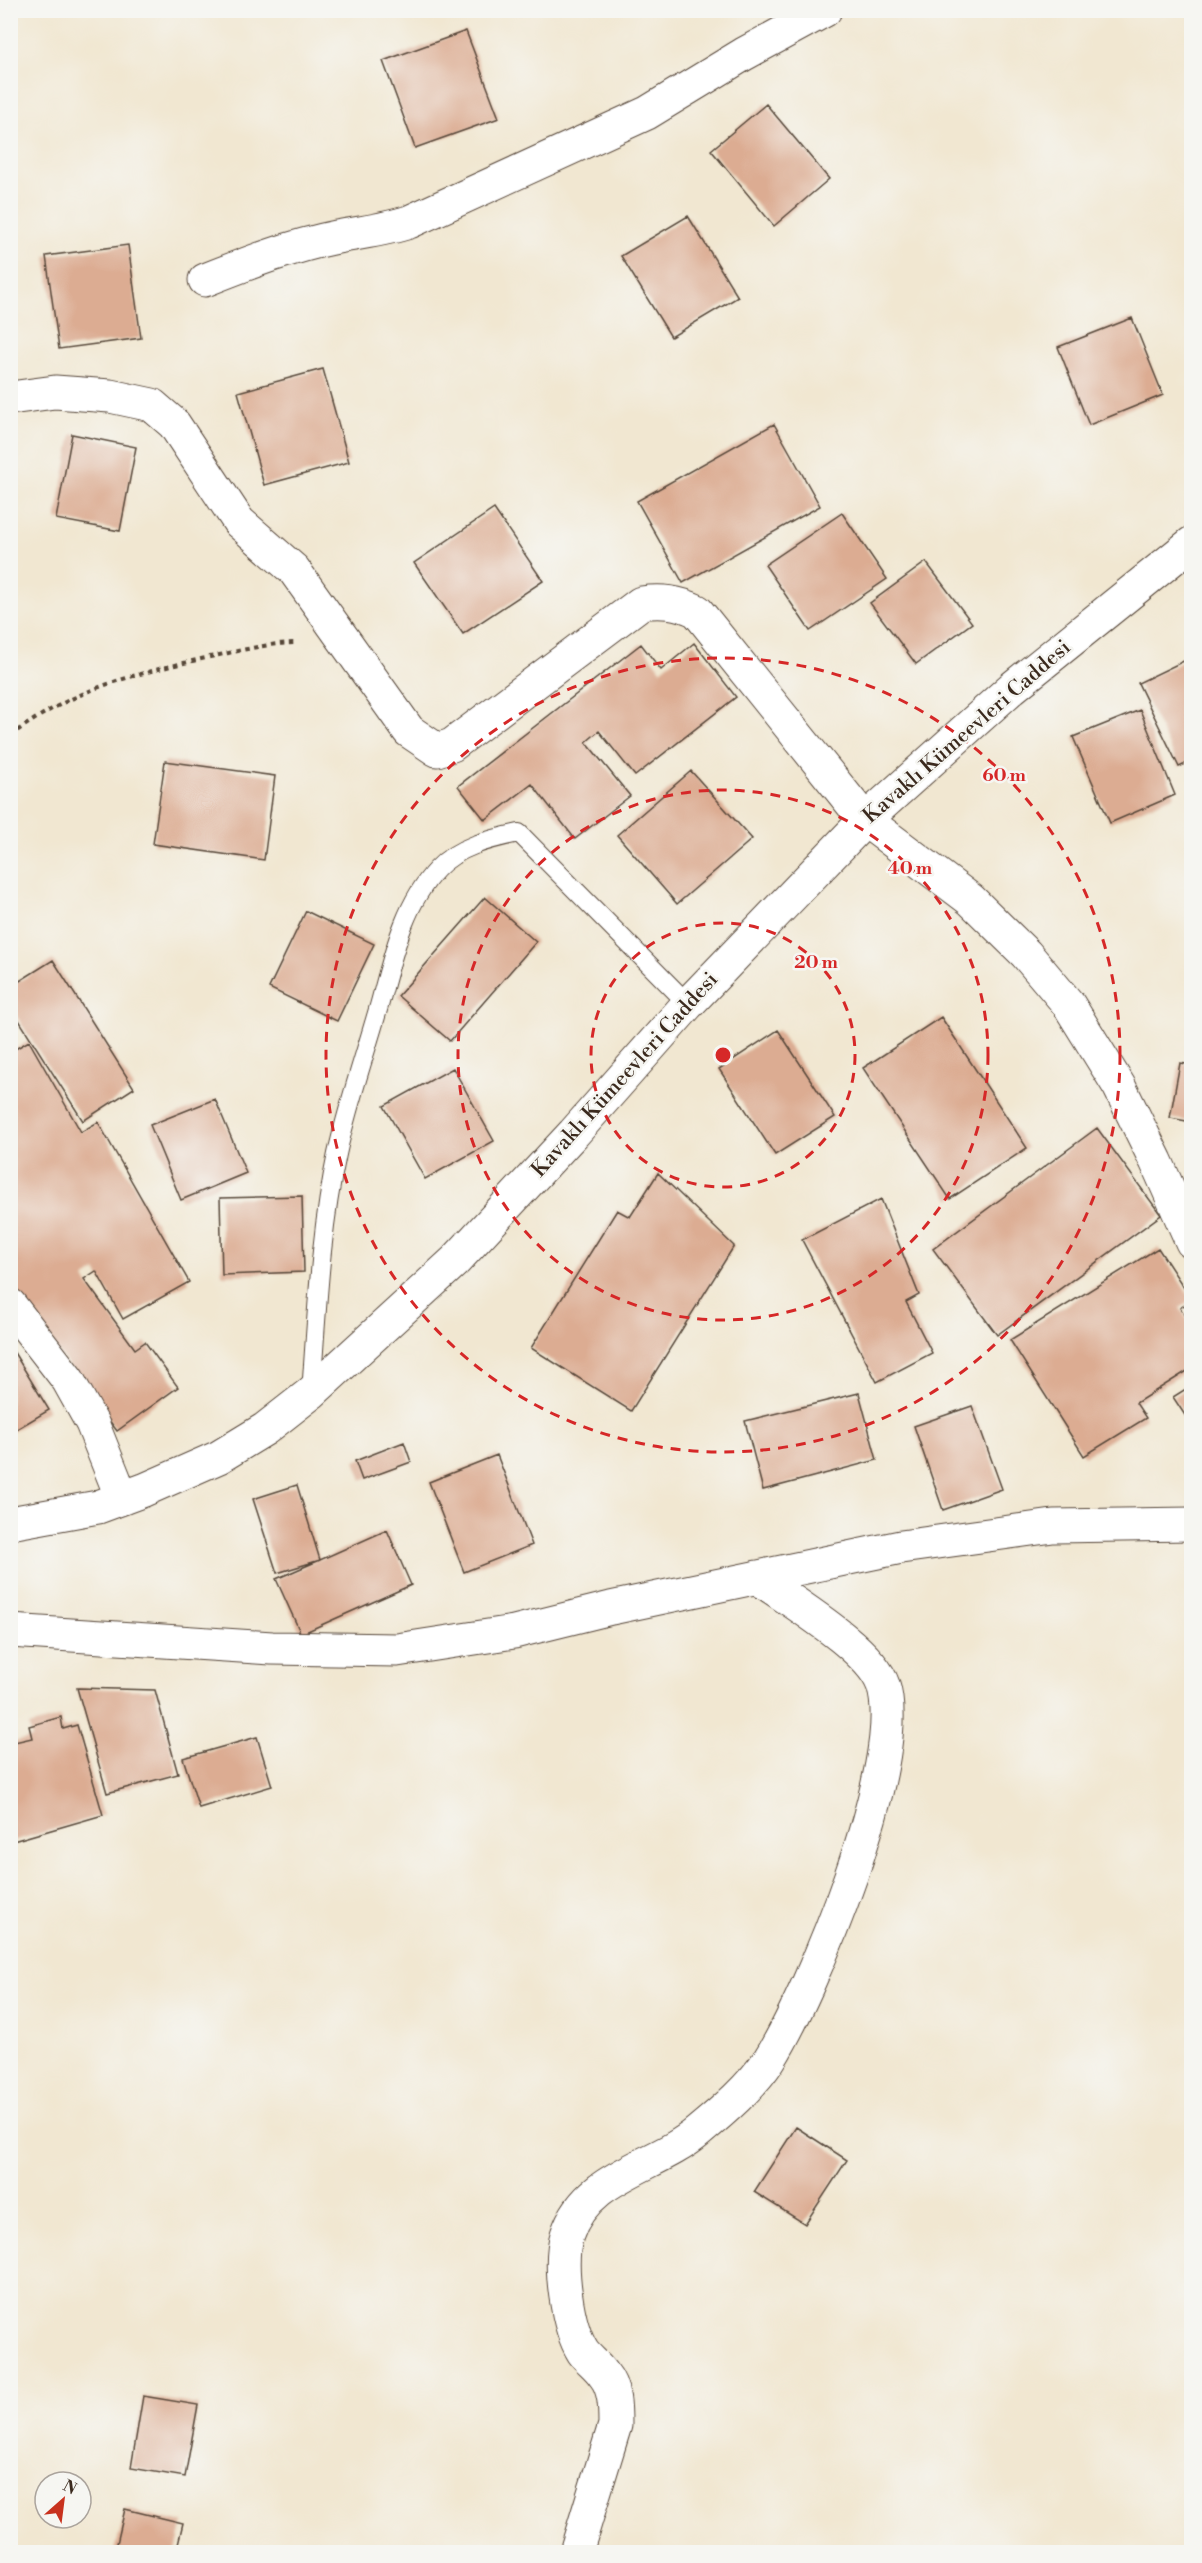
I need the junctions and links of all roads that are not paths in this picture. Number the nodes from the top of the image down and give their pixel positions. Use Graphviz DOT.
graph roads {
  1 [pos="825,10"];
  2 [pos="206,280"];
  3 [pos="10,398"];
  4 [pos="1191,543"];
  5 [pos="865,820"];
  6 [pos="688,1004"];
  7 [pos="1191,1242"];
  8 [pos="10,1305"];
  9 [pos="311,1393"];
  10 [pos="122,1498"];
  11 [pos="10,1523"];
  12 [pos="1191,1524"];
  13 [pos="757,1577"];
  14 [pos="10,1631"];
  15 [pos="576,2553"];
  1 -- 2 [label="street"];
  3 -- 5 [label="street"];
  4 -- 5 [label="street, Kavaklı Kümeevleri Caddesi"];
  5 -- 6 [label="street, Kavaklı Kümeevleri Caddesi"];
  5 -- 7 [label="street"];
  6 -- 9 [label="street, Kavaklı Kümeevleri Caddesi"];
  6 -- 9 [label="lane"];
  8 -- 10 [label="street"];
  9 -- 10 [label="street, Kavaklı Kümeevleri Caddesi"];
  10 -- 11 [label="street, Kavaklı Kümeevleri Caddesi"];
  12 -- 13 [label="street"];
  13 -- 14 [label="street"];
  13 -- 15 [label="street"];
}
